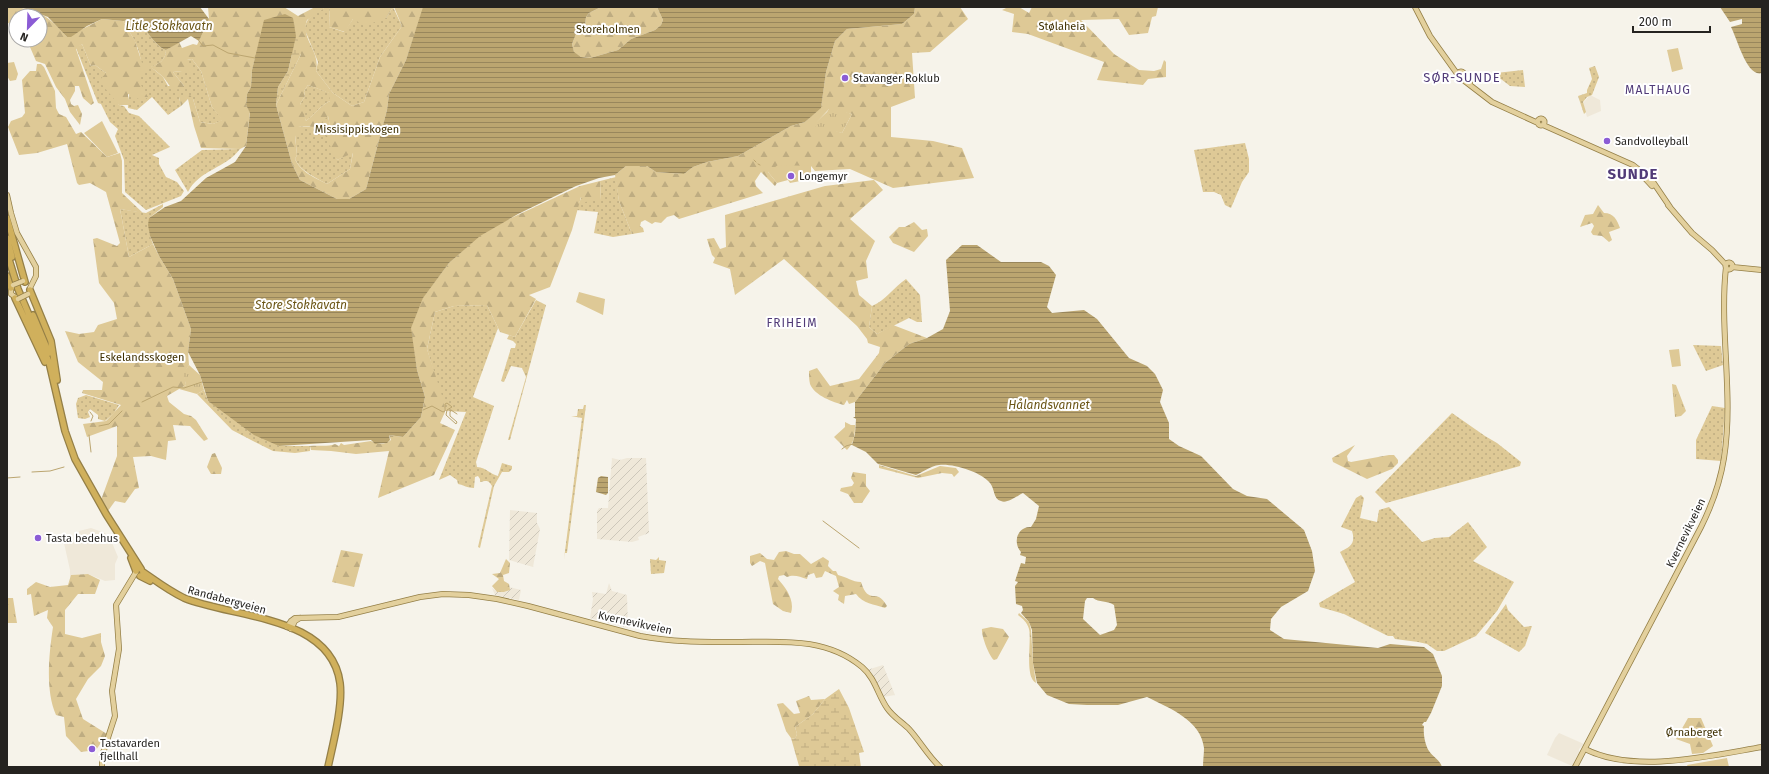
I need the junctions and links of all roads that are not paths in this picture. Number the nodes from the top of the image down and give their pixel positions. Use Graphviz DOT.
graph roads {
  1 [pos="1415,7"];
  2 [pos="7,195"];
  3 [pos="7,218"];
  4 [pos="7,238"];
  5 [pos="7,253"];
  6 [pos="34,263"];
  7 [pos="1729,266"];
  8 [pos="1762,270"];
  9 [pos="7,276"];
  10 [pos="25,282"];
  11 [pos="10,289"];
  12 [pos="30,291"];
  13 [pos="7,297"];
  14 [pos="15,298"];
  15 [pos="57,382"];
  16 [pos="56,389"];
  17 [pos="67,436"];
  18 [pos="139,573"];
  19 [pos="290,627"];
  20 [pos="1762,747"];
  21 [pos="1585,749"];
  22 [pos="102,767"];
  23 [pos="328,767"];
  24 [pos="940,767"];
  25 [pos="1576,767"];
  1 -- 7 [label="main road"];
  2 -- 6 [label="main road"];
  3 -- 10 [label="highway"];
  4 -- 15 [label="highway"];
  5 -- 16 [label="highway"];
  6 -- 10 [label="main road"];
  6 -- 12 [label="main road"];
  7 -- 8 [label="main road"];
  7 -- 21 [label="main road, Kvernevikveien"];
  9 -- 11 [label="highway"];
  10 -- 11 [label="main road, bridge"];
  10 -- 12 [label="main road"];
  11 -- 14 [label="main road"];
  12 -- 14 [label="main road, bridge"];
  12 -- 15 [label="highway"];
  13 -- 14 [label="main road"];
  14 -- 16 [label="highway"];
  15 -- 17 [label="highway"];
  16 -- 17 [label="highway"];
  17 -- 18 [label="highway, Randabergveien"];
  18 -- 19 [label="highway, Randabergveien"];
  18 -- 22 [label="main road"];
  19 -- 23 [label="highway, Randabergveien"];
  19 -- 24 [label="main road, Kvernevikveien"];
  20 -- 21 [label="main road"];
  21 -- 25 [label="main road, Kvernevikveien"];
}
